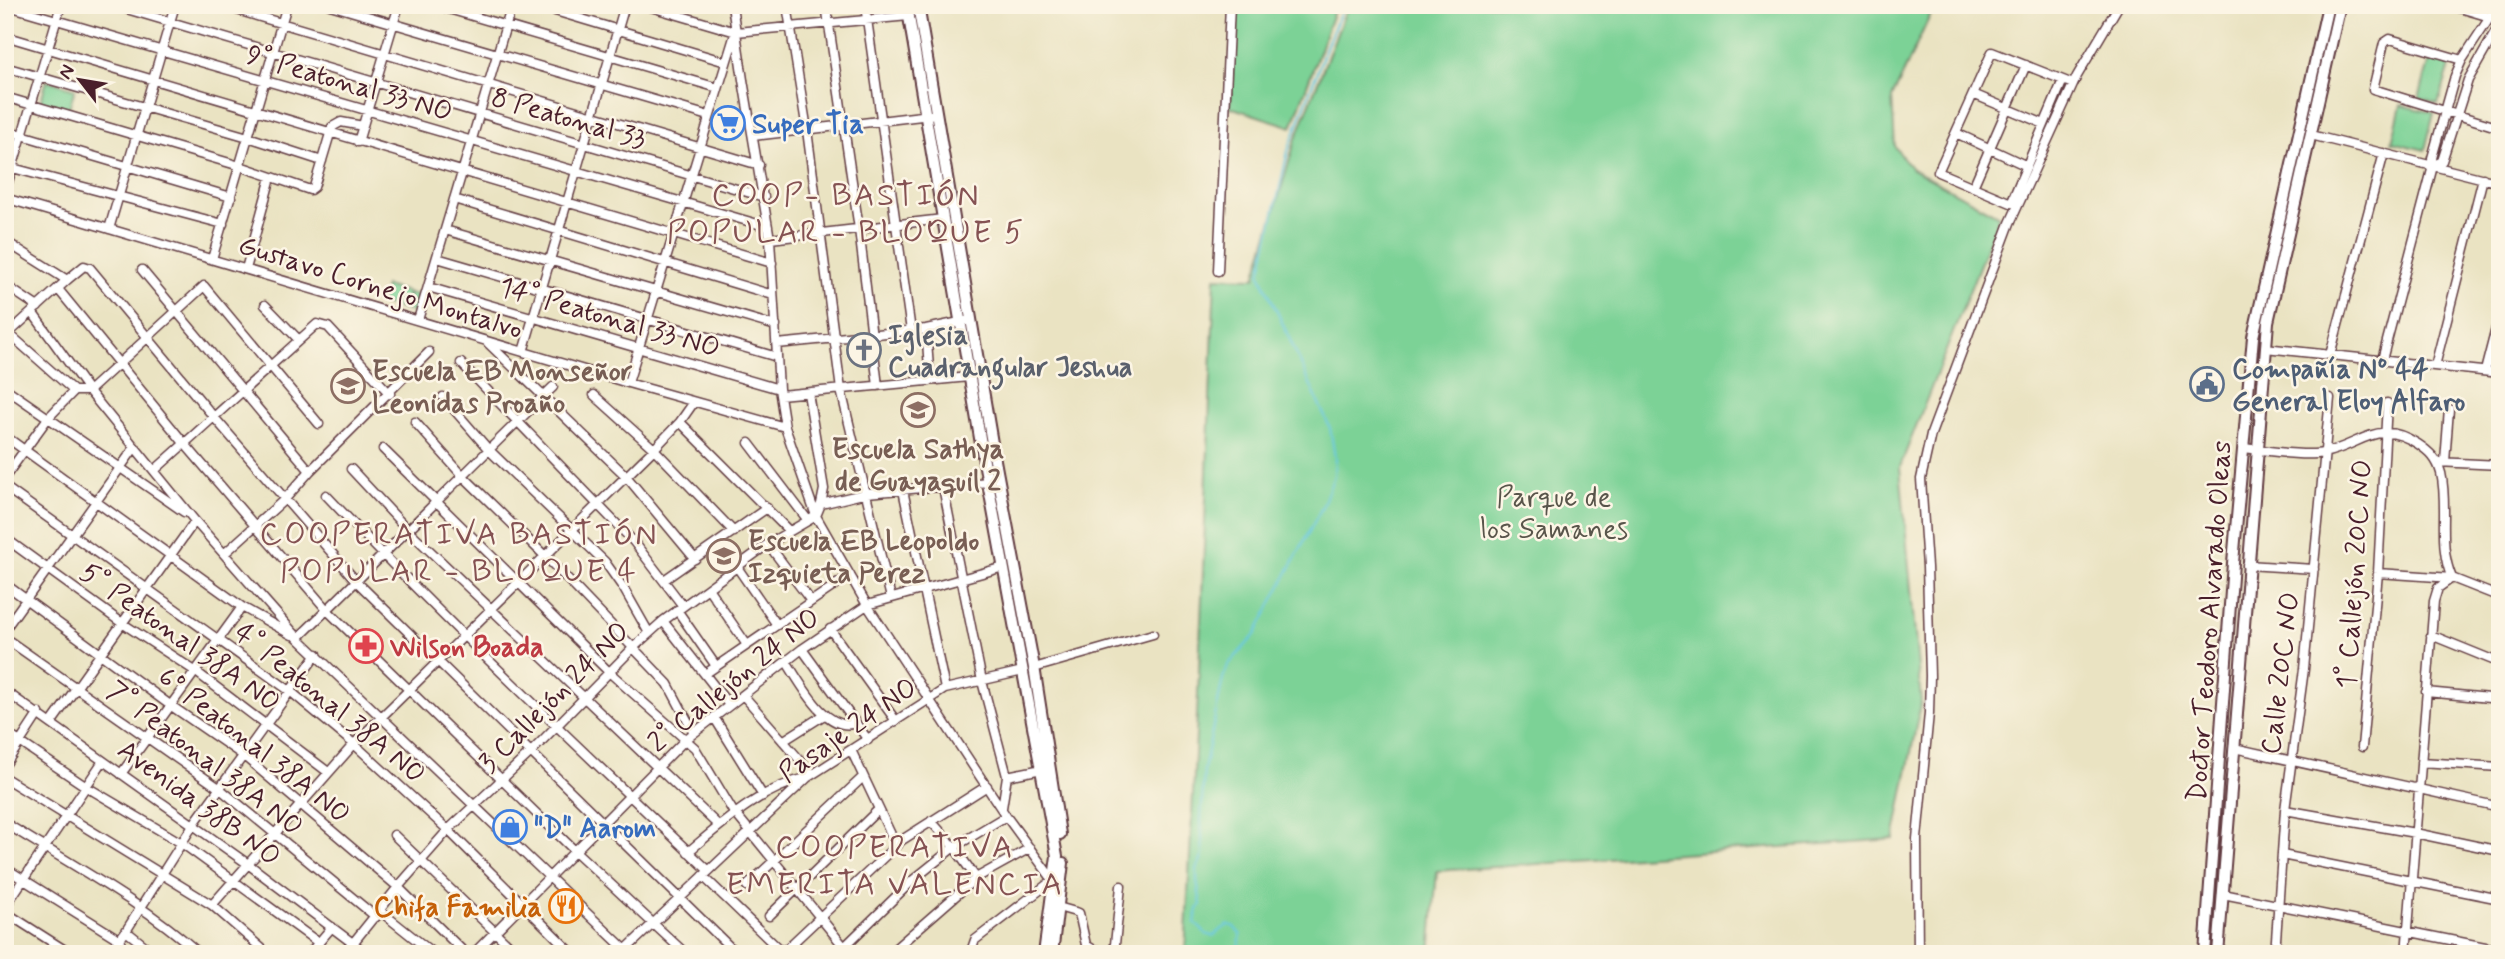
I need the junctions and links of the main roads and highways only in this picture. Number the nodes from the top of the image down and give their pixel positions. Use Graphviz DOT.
graph roads {
  1 [pos="918,5"];
  2 [pos="2328,5"];
  3 [pos="2340,5"];
  4 [pos="908,10"];
  5 [pos="931,115"];
  6 [pos="966,321"];
  7 [pos="2255,395"];
  8 [pos="1029,672"];
  9 [pos="1057,880"];
  10 [pos="1044,954"];
  11 [pos="1052,954"];
  12 [pos="2205,954"];
  13 [pos="2218,954"];
  1 -- 5 [label="main road"];
  2 -- 7 [label="main road, Doctor Teodoro Alvarado Oleas"];
  3 -- 7 [label="main road, Doctor Teodoro Alvarado Oleas"];
  4 -- 5 [label="main road"];
  5 -- 6 [label="main road"];
  5 -- 6 [label="main road"];
  6 -- 8 [label="main road"];
  6 -- 8 [label="main road"];
  7 -- 12 [label="main road, Doctor Teodoro Alvarado Oleas"];
  7 -- 13 [label="main road, Doctor Teodoro Alvarado Oleas"];
  8 -- 9 [label="main road"];
  8 -- 9 [label="main road"];
  9 -- 10 [label="main road"];
  9 -- 11 [label="main road"];
}
